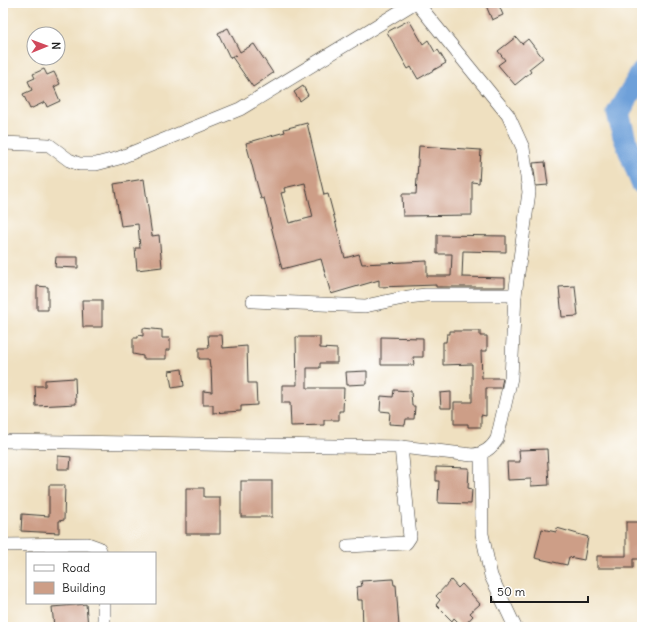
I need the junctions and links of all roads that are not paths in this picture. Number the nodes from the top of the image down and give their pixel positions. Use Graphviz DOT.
graph roads {
  1 [pos="416,3"];
  2 [pos="3,143"];
  3 [pos="515,295"];
  4 [pos="253,301"];
  5 [pos="3,441"];
  6 [pos="401,447"];
  7 [pos="481,454"];
  8 [pos="3,545"];
  9 [pos="348,546"];
  10 [pos="101,552"];
  11 [pos="104,604"];
  12 [pos="104,627"];
  13 [pos="515,627"];
  1 -- 2 [label="street"];
  1 -- 3 [label="street"];
  3 -- 4 [label="street"];
  3 -- 7 [label="street"];
  5 -- 6 [label="street"];
  6 -- 7 [label="street"];
  6 -- 9 [label="street"];
  7 -- 13 [label="street"];
  8 -- 10 [label="street"];
  11 -- 12 [label="street"];
}
